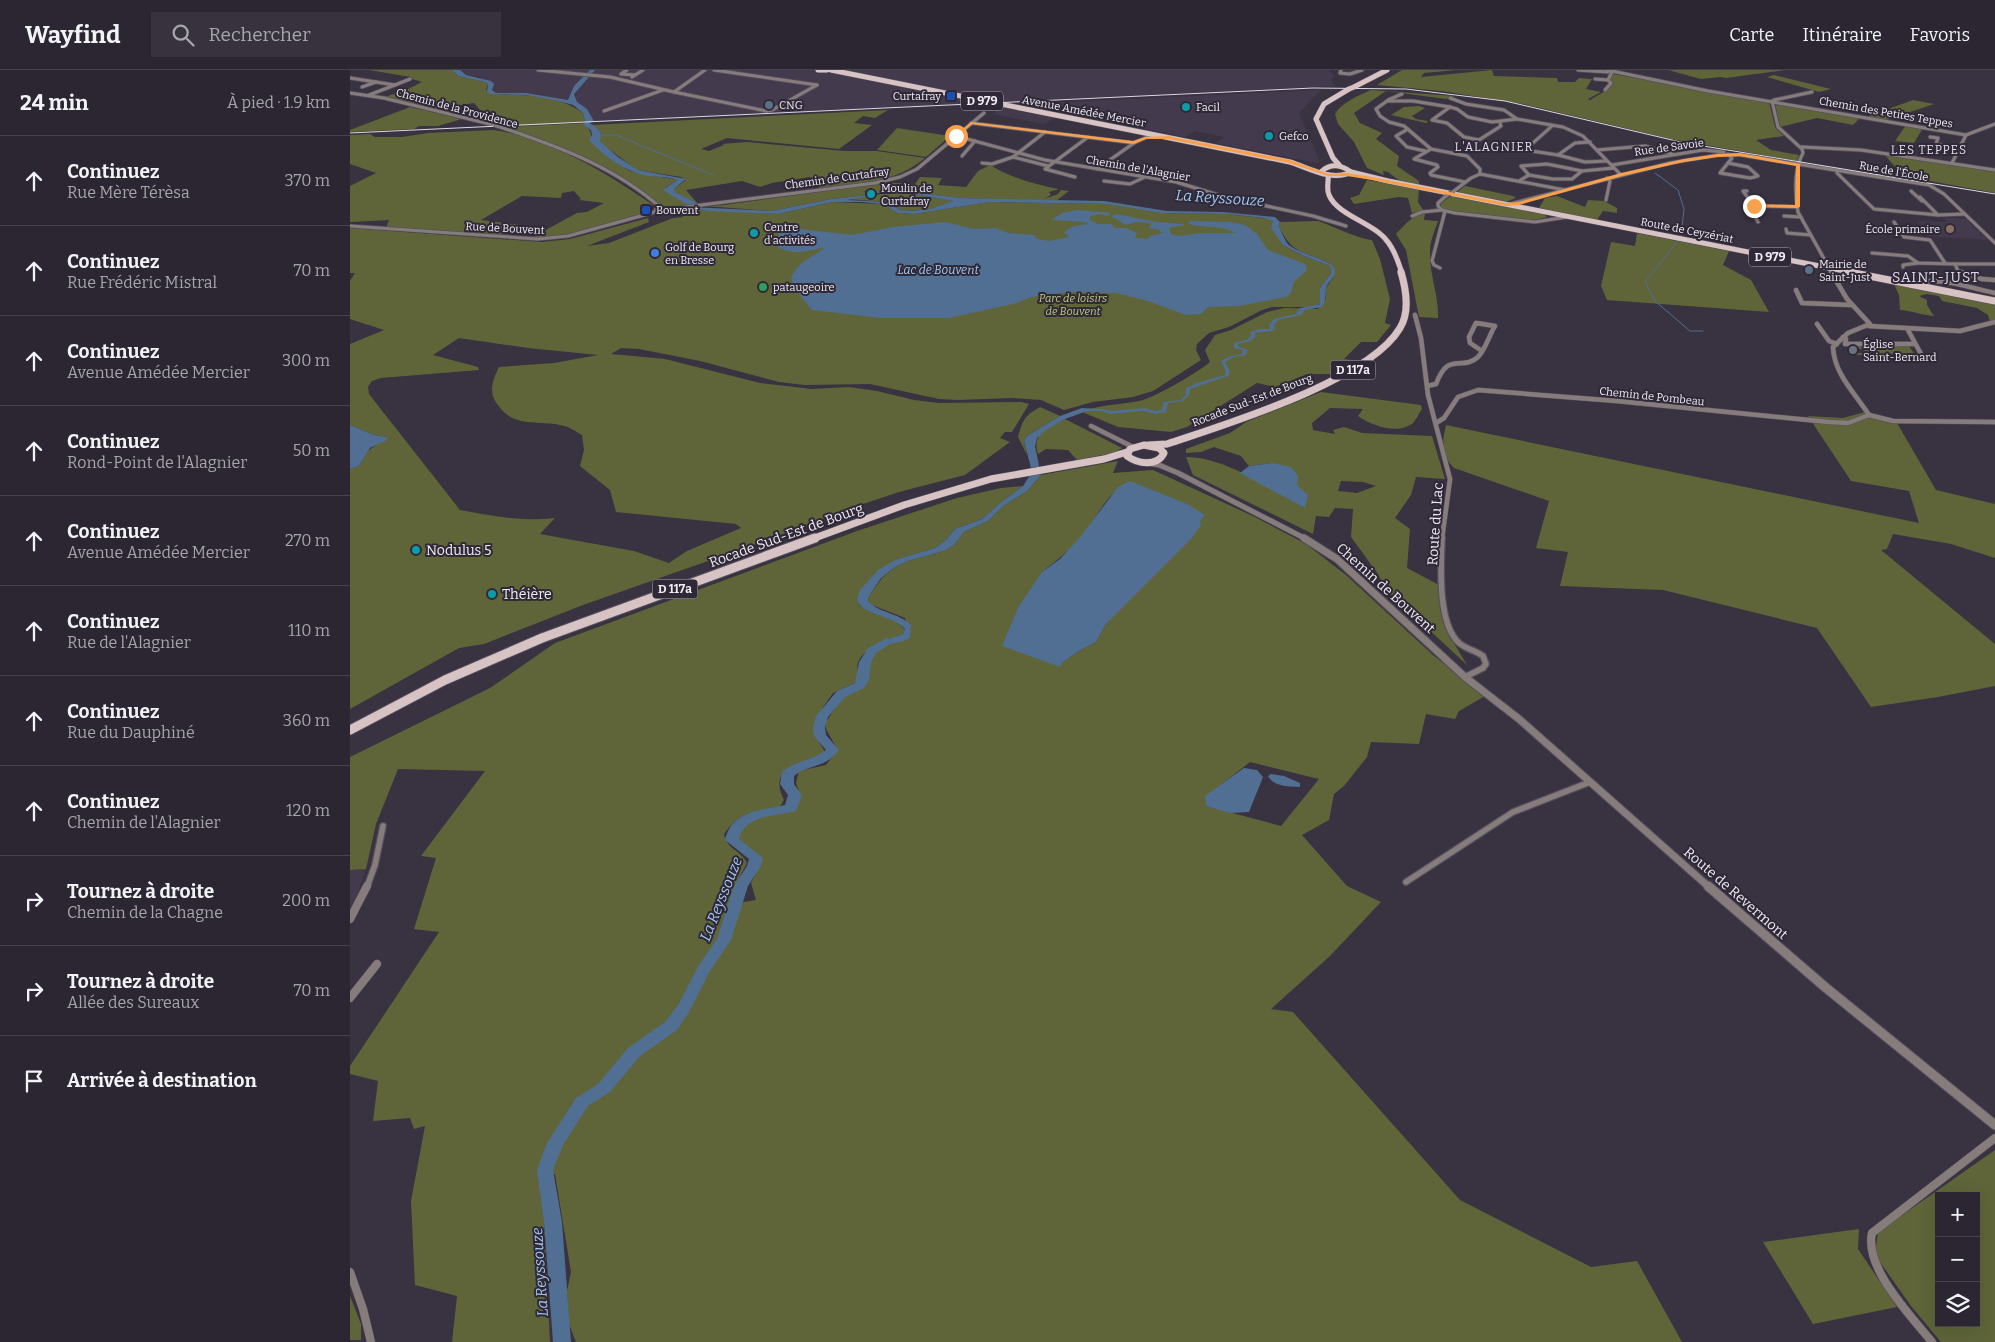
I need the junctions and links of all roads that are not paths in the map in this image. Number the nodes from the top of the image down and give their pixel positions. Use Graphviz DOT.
graph roads {
  1 [pos="538,70"];
  2 [pos="628,70"];
  3 [pos="643,70"];
  4 [pos="705,70"];
  5 [pos="714,70"];
  6 [pos="818,70"];
  7 [pos="827,70"];
  8 [pos="831,70"];
  9 [pos="1341,70"];
  10 [pos="1362,70"];
  11 [pos="1387,70"];
  12 [pos="1578,70"];
  13 [pos="1588,70"];
  14 [pos="1607,70"];
  15 [pos="1612,72"];
  16 [pos="635,75"];
  17 [pos="351,79"];
  18 [pos="410,79"];
  19 [pos="1595,79"];
  20 [pos="1608,80"];
  21 [pos="378,81"];
  22 [pos="626,81"];
  23 [pos="395,85"];
  24 [pos="362,87"];
  25 [pos="663,90"];
  26 [pos="1606,90"];
  27 [pos="674,92"];
  28 [pos="1812,92"];
  29 [pos="350,93"];
  30 [pos="1402,94"];
  31 [pos="368,96"];
  32 [pos="1450,98"];
  33 [pos="1387,101"];
  34 [pos="1772,102"];
  35 [pos="1450,107"];
  36 [pos="604,111"];
  37 [pos="984,113"];
  38 [pos="1518,120"];
  39 [pos="971,123"];
  40 [pos="1500,123"];
  41 [pos="1995,124"];
  42 [pos="1552,126"];
  43 [pos="1408,129"];
  44 [pos="1136,131"];
  45 [pos="1045,132"];
  46 [pos="1154,134"];
  47 [pos="1966,135"];
  48 [pos="956,136"];
  49 [pos="1088,137"];
  50 [pos="1168,137"];
  51 [pos="1930,137"];
  52 [pos="1145,138"];
  53 [pos="975,141"];
  54 [pos="1590,142"];
  55 [pos="1134,143"];
  56 [pos="1802,147"];
  57 [pos="1961,148"];
  58 [pos="1431,149"];
  59 [pos="1597,150"];
  60 [pos="1425,151"];
  61 [pos="1019,153"];
  62 [pos="1473,153"];
  63 [pos="1674,154"];
  64 [pos="1728,154"];
  65 [pos="1558,155"];
  66 [pos="962,156"];
  67 [pos="1467,156"];
  68 [pos="1013,158"];
  69 [pos="1333,158"];
  70 [pos="1607,160"];
  71 [pos="1055,162"];
  72 [pos="1727,163"];
  73 [pos="1952,163"];
  74 [pos="982,164"];
  75 [pos="1798,165"];
  76 [pos="1048,166"];
  77 [pos="1340,166"];
  78 [pos="1613,167"];
  79 [pos="1098,169"];
  80 [pos="1326,169"];
  81 [pos="1838,170"];
  82 [pos="1995,170"];
  83 [pos="1582,171"];
  84 [pos="1349,173"];
  85 [pos="1480,174"];
  86 [pos="1621,174"];
  87 [pos="1328,175"];
  88 [pos="1529,175"];
  89 [pos="1340,176"];
  90 [pos="1075,177"];
  91 [pos="1145,177"];
  92 [pos="1608,178"];
  93 [pos="1104,181"];
  94 [pos="1519,181"];
  95 [pos="1465,182"];
  96 [pos="1329,186"];
  97 [pos="1553,188"];
  98 [pos="1568,190"];
  99 [pos="1747,191"];
  100 [pos="1560,192"];
  101 [pos="1911,192"];
  102 [pos="1920,197"];
  103 [pos="1606,200"];
  104 [pos="1926,202"];
  105 [pos="1520,206"];
  106 [pos="1754,206"];
  107 [pos="1797,207"];
  108 [pos="661,208"];
  109 [pos="670,208"];
  110 [pos="1444,210"];
  111 [pos="1538,211"];
  112 [pos="655,212"];
  113 [pos="1965,214"];
  114 [pos="1938,215"];
  115 [pos="1412,216"];
  116 [pos="1784,216"];
  117 [pos="1801,217"];
  118 [pos="1574,218"];
  119 [pos="1550,219"];
  120 [pos="1758,222"];
  121 [pos="1894,222"];
  122 [pos="350,226"];
  123 [pos="1346,226"];
  124 [pos="1786,229"];
  125 [pos="1811,235"];
  126 [pos="1995,243"];
  127 [pos="1872,253"];
  128 [pos="1918,263"];
  129 [pos="1945,263"];
  130 [pos="1955,264"];
  131 [pos="1995,264"];
  132 [pos="1902,267"];
  133 [pos="1440,268"];
  134 [pos="1828,268"];
  135 [pos="1995,280"];
  136 [pos="1911,284"];
  137 [pos="1796,290"];
  138 [pos="1995,293"];
  139 [pos="1995,301"];
  140 [pos="1852,305"];
  141 [pos="1415,315"];
  142 [pos="1995,322"];
  143 [pos="1817,324"];
  144 [pos="1869,326"];
  145 [pos="1908,330"];
  146 [pos="1843,336"];
  147 [pos="1837,344"];
  148 [pos="1915,344"];
  149 [pos="1482,351"];
  150 [pos="1921,354"];
  151 [pos="1427,386"];
  152 [pos="1869,415"];
  153 [pos="1995,422"];
  154 [pos="1436,424"];
  155 [pos="1092,426"];
  156 [pos="1185,438"];
  157 [pos="1149,446"];
  158 [pos="1130,449"];
  159 [pos="1163,454"];
  160 [pos="1104,458"];
  161 [pos="1132,460"];
  162 [pos="1146,463"];
  163 [pos="1059,466"];
  164 [pos="1178,473"];
  165 [pos="1011,475"];
  166 [pos="1465,677"];
  167 [pos="350,730"];
  168 [pos="1590,782"];
  169 [pos="383,826"];
  170 [pos="1406,882"];
  171 [pos="350,919"];
  172 [pos="377,964"];
  173 [pos="350,998"];
  174 [pos="1995,1126"];
  175 [pos="1995,1138"];
  176 [pos="350,1272"];
  177 [pos="371,1342"];
  178 [pos="1932,1342"];
  1 -- 22 [label="street"];
  2 -- 16 [label="street"];
  3 -- 16 [label="street"];
  4 -- 27 [label="street"];
  5 -- 27 [label="street"];
  6 -- 7 [label="main road"];
  8 -- 44 [label="main road, Avenue Amédée Mercier / D 979"];
  9 -- 10 [label="street"];
  11 -- 69 [label="main road"];
  12 -- 13 [label="street"];
  13 -- 15 [label="street"];
  14 -- 15 [label="street"];
  15 -- 20 [label="street"];
  15 -- 34 [label="street, Chemin des Petites Teppes"];
  16 -- 22 [label="street"];
  17 -- 21 [label="street"];
  18 -- 23 [label="street"];
  19 -- 20 [label="street"];
  20 -- 26 [label="street"];
  21 -- 23 [label="street"];
  21 -- 24 [label="street"];
  22 -- 25 [label="street"];
  23 -- 31 [label="street"];
  25 -- 27 [label="street"];
  25 -- 36 [label="street"];
  28 -- 34 [label="street"];
  29 -- 31 [label="street, Chemin de la Providence"];
  30 -- 33 [label="street"];
  31 -- 108 [label="street, Chemin de la Providence, bridge"];
  32 -- 38 [label="street"];
  33 -- 35 [label="street"];
  33 -- 43 [label="street"];
  34 -- 47 [label="street, Chemin des Petites Teppes"];
  34 -- 56 [label="street"];
  35 -- 40 [label="street"];
  35 -- 40 [label="street"];
  37 -- 39 [label="street, Chemin de Curtafray"];
  38 -- 40 [label="street"];
  38 -- 42 [label="street"];
  39 -- 45 [label="street"];
  39 -- 48 [label="street, Chemin de Curtafray"];
  41 -- 47 [label="street"];
  42 -- 54 [label="street"];
  42 -- 65 [label="street"];
  43 -- 58 [label="street"];
  43 -- 60 [label="street"];
  44 -- 46 [label="main road, Avenue Amédée Mercier / D 979"];
  44 -- 52 [label="street"];
  45 -- 49 [label="street"];
  45 -- 61 [label="street"];
  46 -- 50 [label="main road, Avenue Amédée Mercier / D 979"];
  46 -- 52 [label="street"];
  47 -- 57 [label="street, Chemin des Petites Teppes"];
  48 -- 53 [label="street, Chemin de l'Alagnier"];
  48 -- 109 [label="street, Chemin de Curtafray"];
  49 -- 55 [label="street"];
  49 -- 71 [label="street"];
  50 -- 52 [label="street"];
  50 -- 80 [label="main road, Avenue Amédée Mercier / D 979"];
  51 -- 57 [label="street"];
  52 -- 55 [label="street"];
  53 -- 61 [label="street, Chemin de l'Alagnier"];
  53 -- 66 [label="street"];
  54 -- 59 [label="street"];
  54 -- 65 [label="street"];
  55 -- 79 [label="street"];
  56 -- 73 [label="street"];
  56 -- 75 [label="street"];
  57 -- 73 [label="street, Chemin des Petites Teppes"];
  58 -- 60 [label="street"];
  58 -- 67 [label="street"];
  59 -- 63 [label="street"];
  59 -- 70 [label="street"];
  60 -- 95 [label="street"];
  61 -- 68 [label="street"];
  61 -- 71 [label="street, Chemin de l'Alagnier"];
  62 -- 67 [label="street"];
  63 -- 64 [label="street, Rue de Savoie"];
  63 -- 78 [label="street, Rue de Savoie"];
  64 -- 72 [label="street"];
  64 -- 75 [label="street"];
  64 -- 86 [label="street"];
  65 -- 70 [label="street"];
  67 -- 85 [label="street"];
  68 -- 74 [label="street"];
  68 -- 76 [label="street"];
  69 -- 77 [label="main road"];
  69 -- 80 [label="main road"];
  70 -- 78 [label="street"];
  71 -- 76 [label="street"];
  71 -- 79 [label="street, Chemin de l'Alagnier"];
  72 -- 72 [label="street"];
  73 -- 82 [label="street"];
  75 -- 81 [label="street, Rue de l'École"];
  75 -- 107 [label="street"];
  76 -- 90 [label="street"];
  77 -- 80 [label="main road"];
  77 -- 84 [label="main road"];
  78 -- 83 [label="street, Rue de Savoie"];
  78 -- 86 [label="street"];
  79 -- 91 [label="street, Chemin de l'Alagnier"];
  80 -- 87 [label="main road"];
  81 -- 113 [label="street, Rue de l'École"];
  81 -- 114 [label="street"];
  83 -- 88 [label="street"];
  83 -- 88 [label="street"];
  84 -- 89 [label="main road"];
  84 -- 105 [label="main road, D 979"];
  85 -- 94 [label="street"];
  85 -- 95 [label="street"];
  86 -- 92 [label="street"];
  87 -- 89 [label="main road"];
  87 -- 96 [label="main road, D 117a"];
  88 -- 94 [label="street"];
  89 -- 96 [label="main road"];
  91 -- 93 [label="street"];
  91 -- 123 [label="street, Chemin de l'Alagnier"];
  92 -- 98 [label="street"];
  92 -- 103 [label="street"];
  94 -- 97 [label="street"];
  95 -- 110 [label="street, bridge"];
  96 -- 156 [label="main road, Rocade Sud-Est de Bourg / D 117a"];
  97 -- 98 [label="street"];
  97 -- 100 [label="street"];
  98 -- 100 [label="street"];
  99 -- 106 [label="street"];
  100 -- 105 [label="street"];
  101 -- 104 [label="street"];
  102 -- 104 [label="street"];
  104 -- 114 [label="street"];
  105 -- 111 [label="main road, Route de Ceyzériat / D 979"];
  106 -- 107 [label="street"];
  106 -- 120 [label="street"];
  107 -- 117 [label="street"];
  108 -- 109 [label="street"];
  108 -- 112 [label="street"];
  109 -- 112 [label="street, Rue de Bouvent"];
  110 -- 115 [label="street"];
  110 -- 119 [label="street"];
  110 -- 133 [label="street"];
  111 -- 118 [label="main road, Route de Ceyzériat / D 979"];
  111 -- 119 [label="street"];
  112 -- 122 [label="street, Rue de Bouvent"];
  113 -- 114 [label="street"];
  113 -- 126 [label="street, Rue de l'École"];
  116 -- 117 [label="street"];
  117 -- 125 [label="street"];
  118 -- 119 [label="street"];
  118 -- 134 [label="main road, Route de Ceyzériat / D 979"];
  121 -- 129 [label="street"];
  124 -- 125 [label="street"];
  125 -- 134 [label="street"];
  127 -- 128 [label="street"];
  128 -- 129 [label="street"];
  128 -- 132 [label="street"];
  129 -- 130 [label="street"];
  130 -- 131 [label="street"];
  130 -- 135 [label="street"];
  134 -- 136 [label="main road, Route de Ceyzériat / D 979"];
  134 -- 140 [label="street"];
  136 -- 138 [label="street"];
  136 -- 139 [label="main road, Route de Ceyzériat / D 979"];
  137 -- 140 [label="street"];
  140 -- 144 [label="street"];
  141 -- 151 [label="street, Route du Lac"];
  142 -- 145 [label="street"];
  143 -- 147 [label="street"];
  144 -- 145 [label="street"];
  144 -- 146 [label="street"];
  145 -- 148 [label="street"];
  146 -- 147 [label="street"];
  146 -- 148 [label="street"];
  147 -- 152 [label="street"];
  148 -- 150 [label="street"];
  149 -- 149 [label="street"];
  149 -- 151 [label="street"];
  151 -- 154 [label="street, Route du Lac"];
  152 -- 153 [label="street"];
  152 -- 154 [label="street, Chemin de Pombeau"];
  154 -- 166 [label="street, Route du Lac"];
  155 -- 158 [label="street"];
  156 -- 157 [label="main road, Rocade Sud-Est de Bourg / D 117a"];
  156 -- 159 [label="main road, Rocade Sud-Est de Bourg / D 117a"];
  157 -- 158 [label="main road, Rocade Sud-Est de Bourg"];
  157 -- 159 [label="main road"];
  158 -- 160 [label="main road, Rocade Sud-Est de Bourg / D 117a"];
  158 -- 161 [label="main road"];
  159 -- 162 [label="main road, Rocade Sud-Est de Bourg"];
  159 -- 164 [label="street, Chemin de Bouvent"];
  160 -- 161 [label="main road, Rocade Sud-Est de Bourg / D 117a"];
  160 -- 163 [label="main road, Rocade Sud-Est de Bourg / D 117a"];
  161 -- 162 [label="main road, Rocade Sud-Est de Bourg"];
  162 -- 164 [label="street, Chemin de Bouvent"];
  163 -- 165 [label="main road, Rocade Sud-Est de Bourg / D 117a"];
  164 -- 166 [label="street, Chemin de Bouvent"];
  165 -- 167 [label="main road, Rocade Sud-Est de Bourg / D 117a"];
  166 -- 168 [label="street, Route de Revermont"];
  168 -- 170 [label="street"];
  168 -- 174 [label="street, Route de Revermont"];
  169 -- 171 [label="street"];
  172 -- 173 [label="street"];
  175 -- 178 [label="street"];
  176 -- 177 [label="street"];
}
